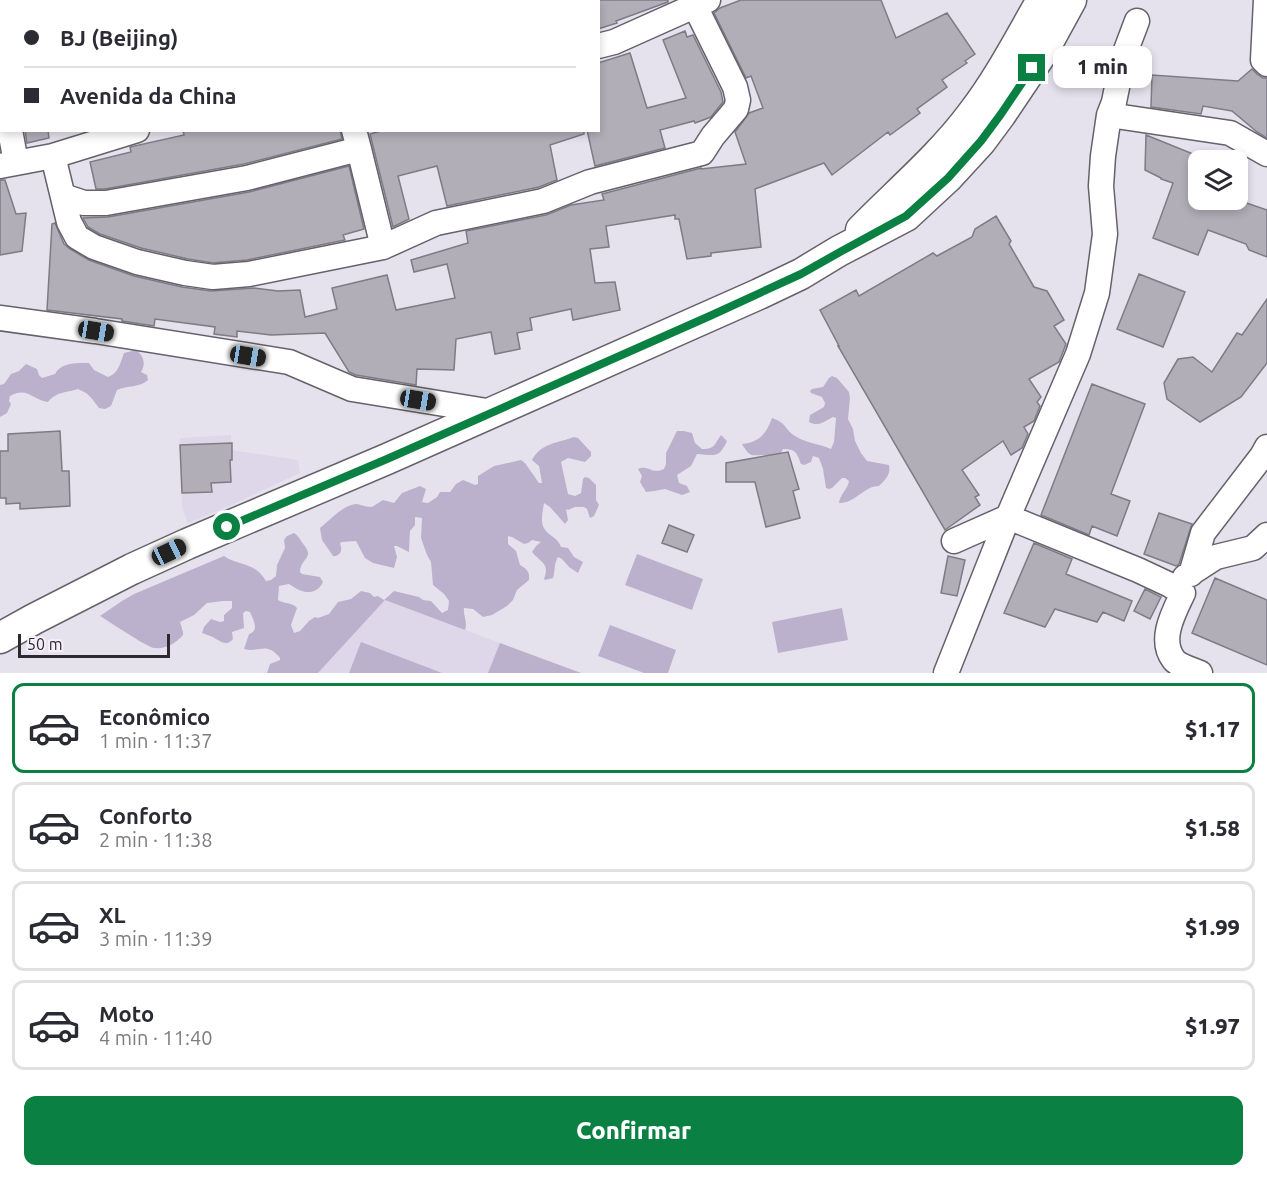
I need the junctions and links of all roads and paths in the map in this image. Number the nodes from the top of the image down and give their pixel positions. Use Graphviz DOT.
graph roads {
  1 [pos="1042,0"];
  2 [pos="1071,0"];
  3 [pos="1266,0"];
  4 [pos="694,4"];
  5 [pos="1137,21"];
  6 [pos="600,46"];
  7 [pos="1267,64"];
  8 [pos="1109,115"];
  9 [pos="10,132"];
  10 [pos="124,132"];
  11 [pos="97,136"];
  12 [pos="357,140"];
  13 [pos="1267,154"];
  14 [pos="53,156"];
  15 [pos="8,165"];
  16 [pos="63,196"];
  17 [pos="382,247"];
  18 [pos="840,252"];
  19 [pos="0,318"];
  20 [pos="493,412"];
  21 [pos="1267,447"];
  22 [pos="1008,516"];
  23 [pos="1267,535"];
  24 [pos="954,541"];
  25 [pos="1180,579"];
  26 [pos="0,639"];
  27 [pos="946,673"];
  28 [pos="1199,673"];
  1 -- 18 [label="main road"];
  2 -- 18 [label="main road"];
  3 -- 7 [label="street"];
  4 -- 6 [label="street"];
  4 -- 17 [label="street"];
  5 -- 8 [label="street"];
  8 -- 13 [label="street"];
  8 -- 22 [label="street"];
  9 -- 15 [label="street"];
  10 -- 11 [label="street"];
  11 -- 14 [label="street"];
  12 -- 16 [label="street"];
  12 -- 17 [label="street"];
  14 -- 15 [label="street"];
  14 -- 16 [label="street"];
  16 -- 17 [label="street"];
  18 -- 20 [label="main road"];
  19 -- 20 [label="street"];
  20 -- 26 [label="main road"];
  21 -- 25 [label="street"];
  22 -- 24 [label="street"];
  22 -- 25 [label="street"];
  22 -- 27 [label="street"];
  23 -- 25 [label="street"];
  25 -- 28 [label="street"];
}
